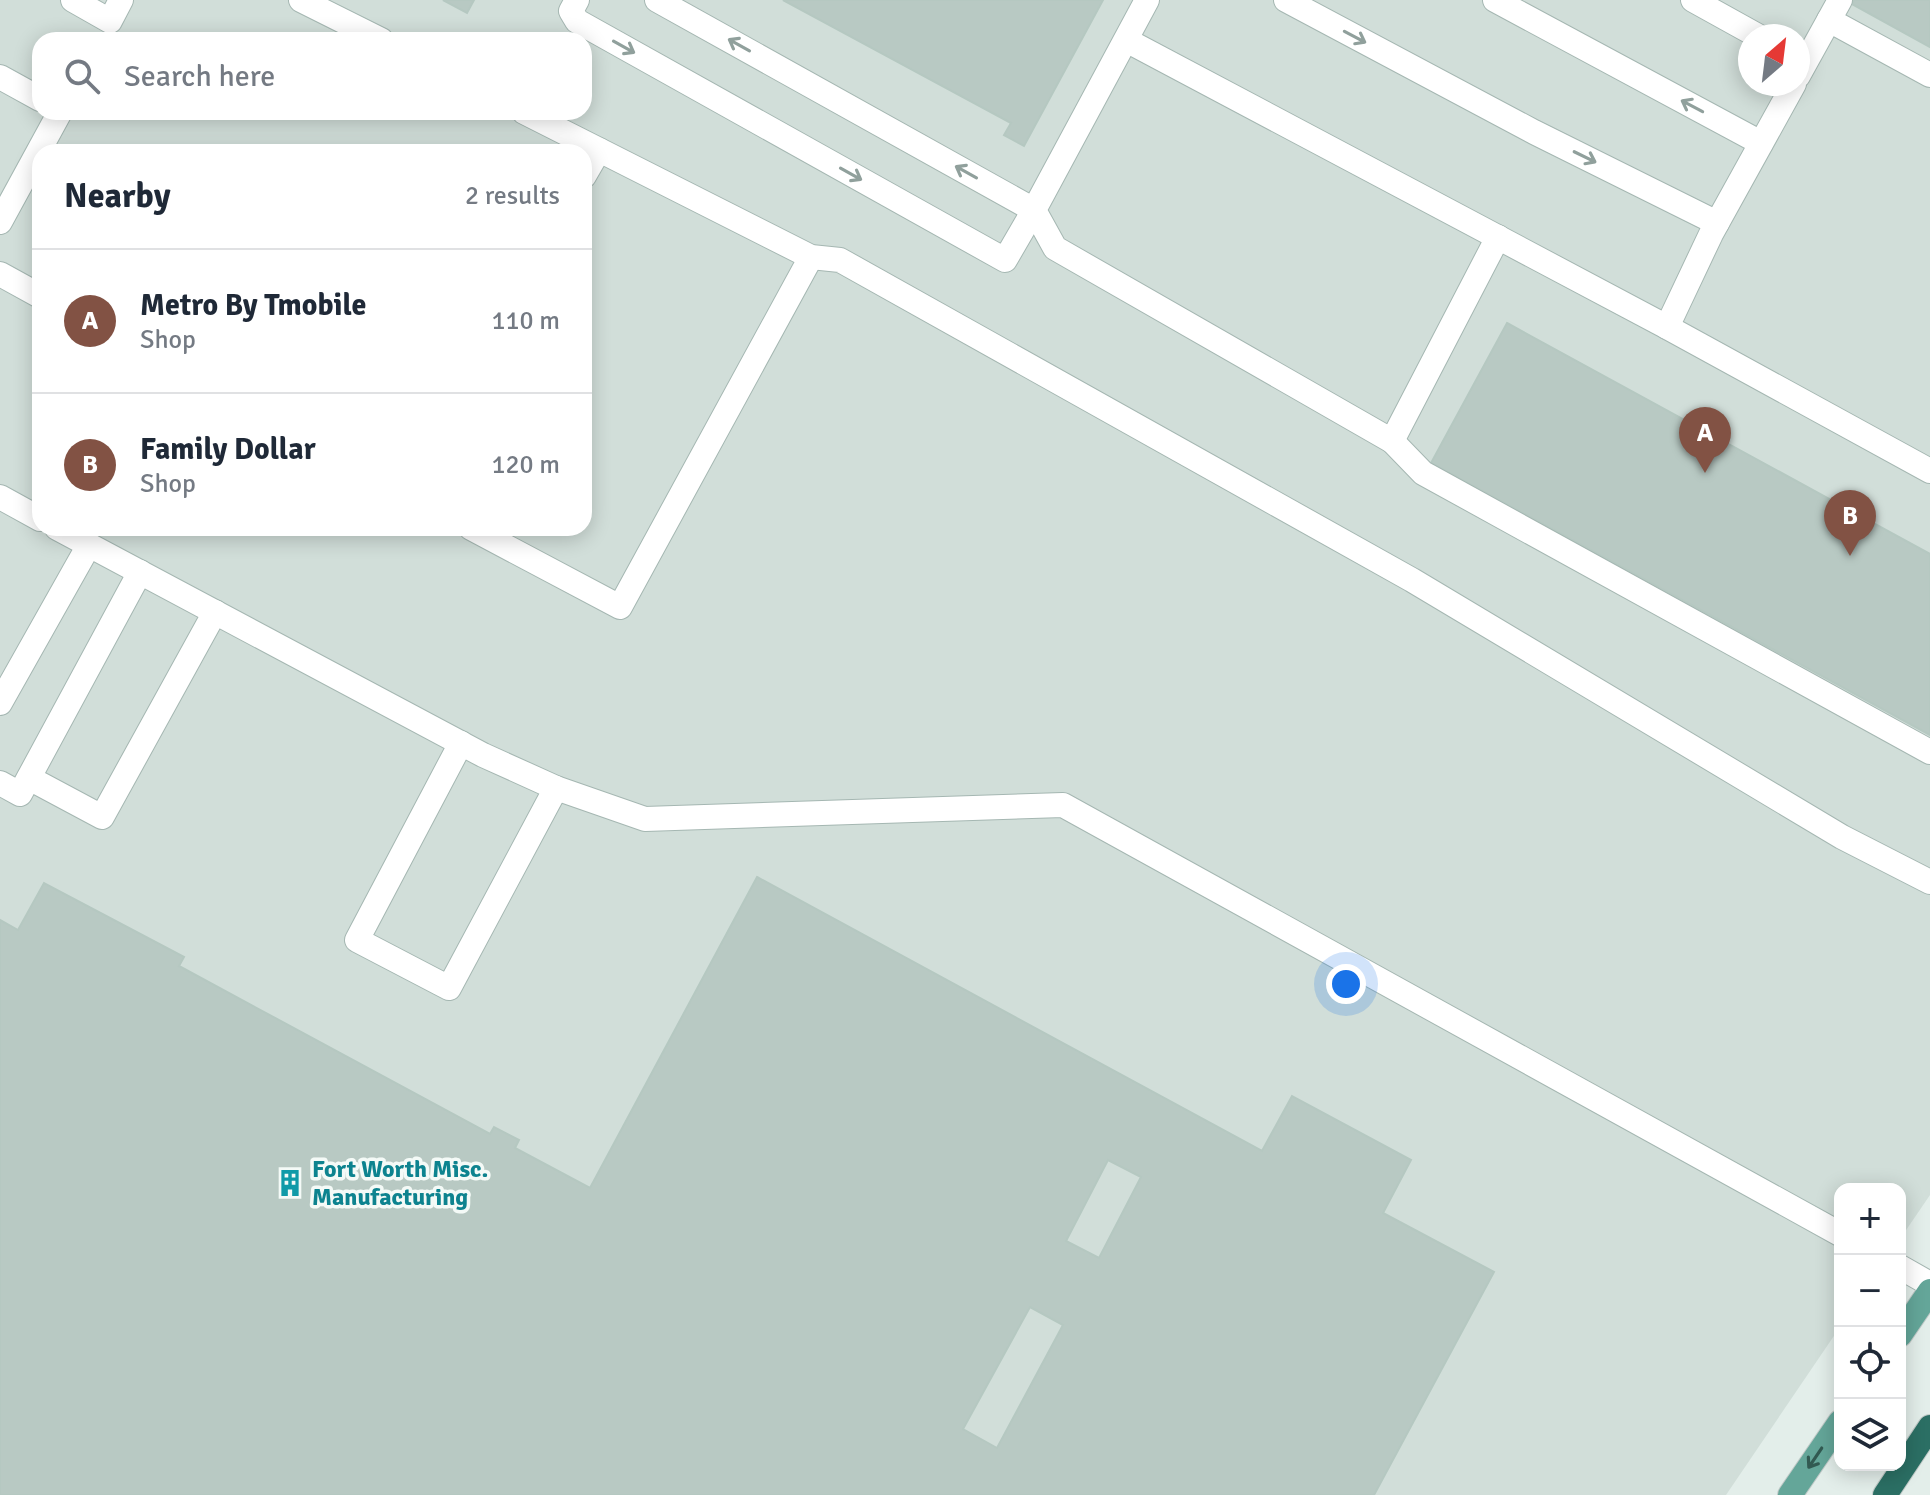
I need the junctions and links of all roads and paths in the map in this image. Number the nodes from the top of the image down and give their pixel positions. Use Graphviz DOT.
graph roads {
  1 [pos="73,0"];
  2 [pos="301,0"];
  3 [pos="577,0"];
  4 [pos="657,0"];
  5 [pos="1147,0"];
  6 [pos="1286,0"];
  7 [pos="1495,0"];
  8 [pos="1693,0"];
  9 [pos="1834,10"];
  10 [pos="110,20"];
  11 [pos="1738,25"];
  12 [pos="365,32"];
  13 [pos="1126,40"];
  14 [pos="1810,50"];
  15 [pos="1930,75"];
  16 [pos="0,77"];
  17 [pos="32,95"];
  18 [pos="1787,96"];
  19 [pos="56,120"];
  20 [pos="540,120"];
  21 [pos="1761,143"];
  22 [pos="43,144"];
  23 [pos="587,144"];
  24 [pos="592,146"];
  25 [pos="599,150"];
  26 [pos="592,162"];
  27 [pos="32,163"];
  28 [pos="1034,210"];
  29 [pos="0,222"];
  30 [pos="1717,223"];
  31 [pos="1498,237"];
  32 [pos="811,257"];
  33 [pos="0,274"];
  34 [pos="32,292"];
  35 [pos="1667,327"];
  36 [pos="1392,441"];
  37 [pos="1930,471"];
  38 [pos="0,497"];
  39 [pos="32,515"];
  40 [pos="72,536"];
  41 [pos="486,536"];
  42 [pos="89,545"];
  43 [pos="140,572"];
  44 [pos="215,612"];
  45 [pos="0,703"];
  46 [pos="461,743"];
  47 [pos="1930,752"];
  48 [pos="29,778"];
  49 [pos="0,783"];
  50 [pos="556,788"];
  51 [pos="1930,882"];
  52 [pos="1834,1231"];
  53 [pos="1906,1270"];
  54 [pos="1930,1284"];
  55 [pos="1930,1291"];
  56 [pos="1905,1327"];
  57 [pos="1930,1427"];
  58 [pos="1834,1431"];
  59 [pos="1790,1495"];
  60 [pos="1885,1495"];
  1 -- 10 [label="lane"];
  2 -- 12 [label="lane"];
  3 -- 28 [label="lane, one-way"];
  28 -- 4 [label="lane, one-way"];
  5 -- 13 [label="lane"];
  6 -- 30 [label="lane, one-way"];
  21 -- 7 [label="lane, one-way"];
  8 -- 11 [label="lane"];
  9 -- 14 [label="lane"];
  9 -- 15 [label="lane"];
  13 -- 28 [label="lane"];
  13 -- 31 [label="lane"];
  16 -- 17 [label="lane"];
  18 -- 21 [label="lane"];
  19 -- 22 [label="lane"];
  20 -- 23 [label="lane"];
  21 -- 30 [label="lane"];
  24 -- 25 [label="lane"];
  25 -- 26 [label="lane"];
  25 -- 32 [label="lane"];
  27 -- 29 [label="lane"];
  28 -- 36 [label="lane"];
  30 -- 35 [label="lane"];
  31 -- 35 [label="lane"];
  31 -- 36 [label="lane"];
  32 -- 41 [label="lane"];
  32 -- 51 [label="lane"];
  33 -- 34 [label="lane"];
  35 -- 37 [label="lane"];
  36 -- 47 [label="lane"];
  38 -- 39 [label="lane"];
  40 -- 42 [label="lane"];
  42 -- 43 [label="lane"];
  42 -- 45 [label="lane"];
  43 -- 44 [label="lane"];
  43 -- 48 [label="lane"];
  44 -- 46 [label="lane"];
  44 -- 48 [label="lane"];
  46 -- 50 [label="lane"];
  46 -- 50 [label="lane"];
  48 -- 49 [label="lane"];
  50 -- 52 [label="lane"];
  53 -- 54 [label="lane"];
  55 -- 56 [label="main road"];
  57 -- 60 [label="highway"];
  58 -- 59 [label="main road, one-way"];
}
